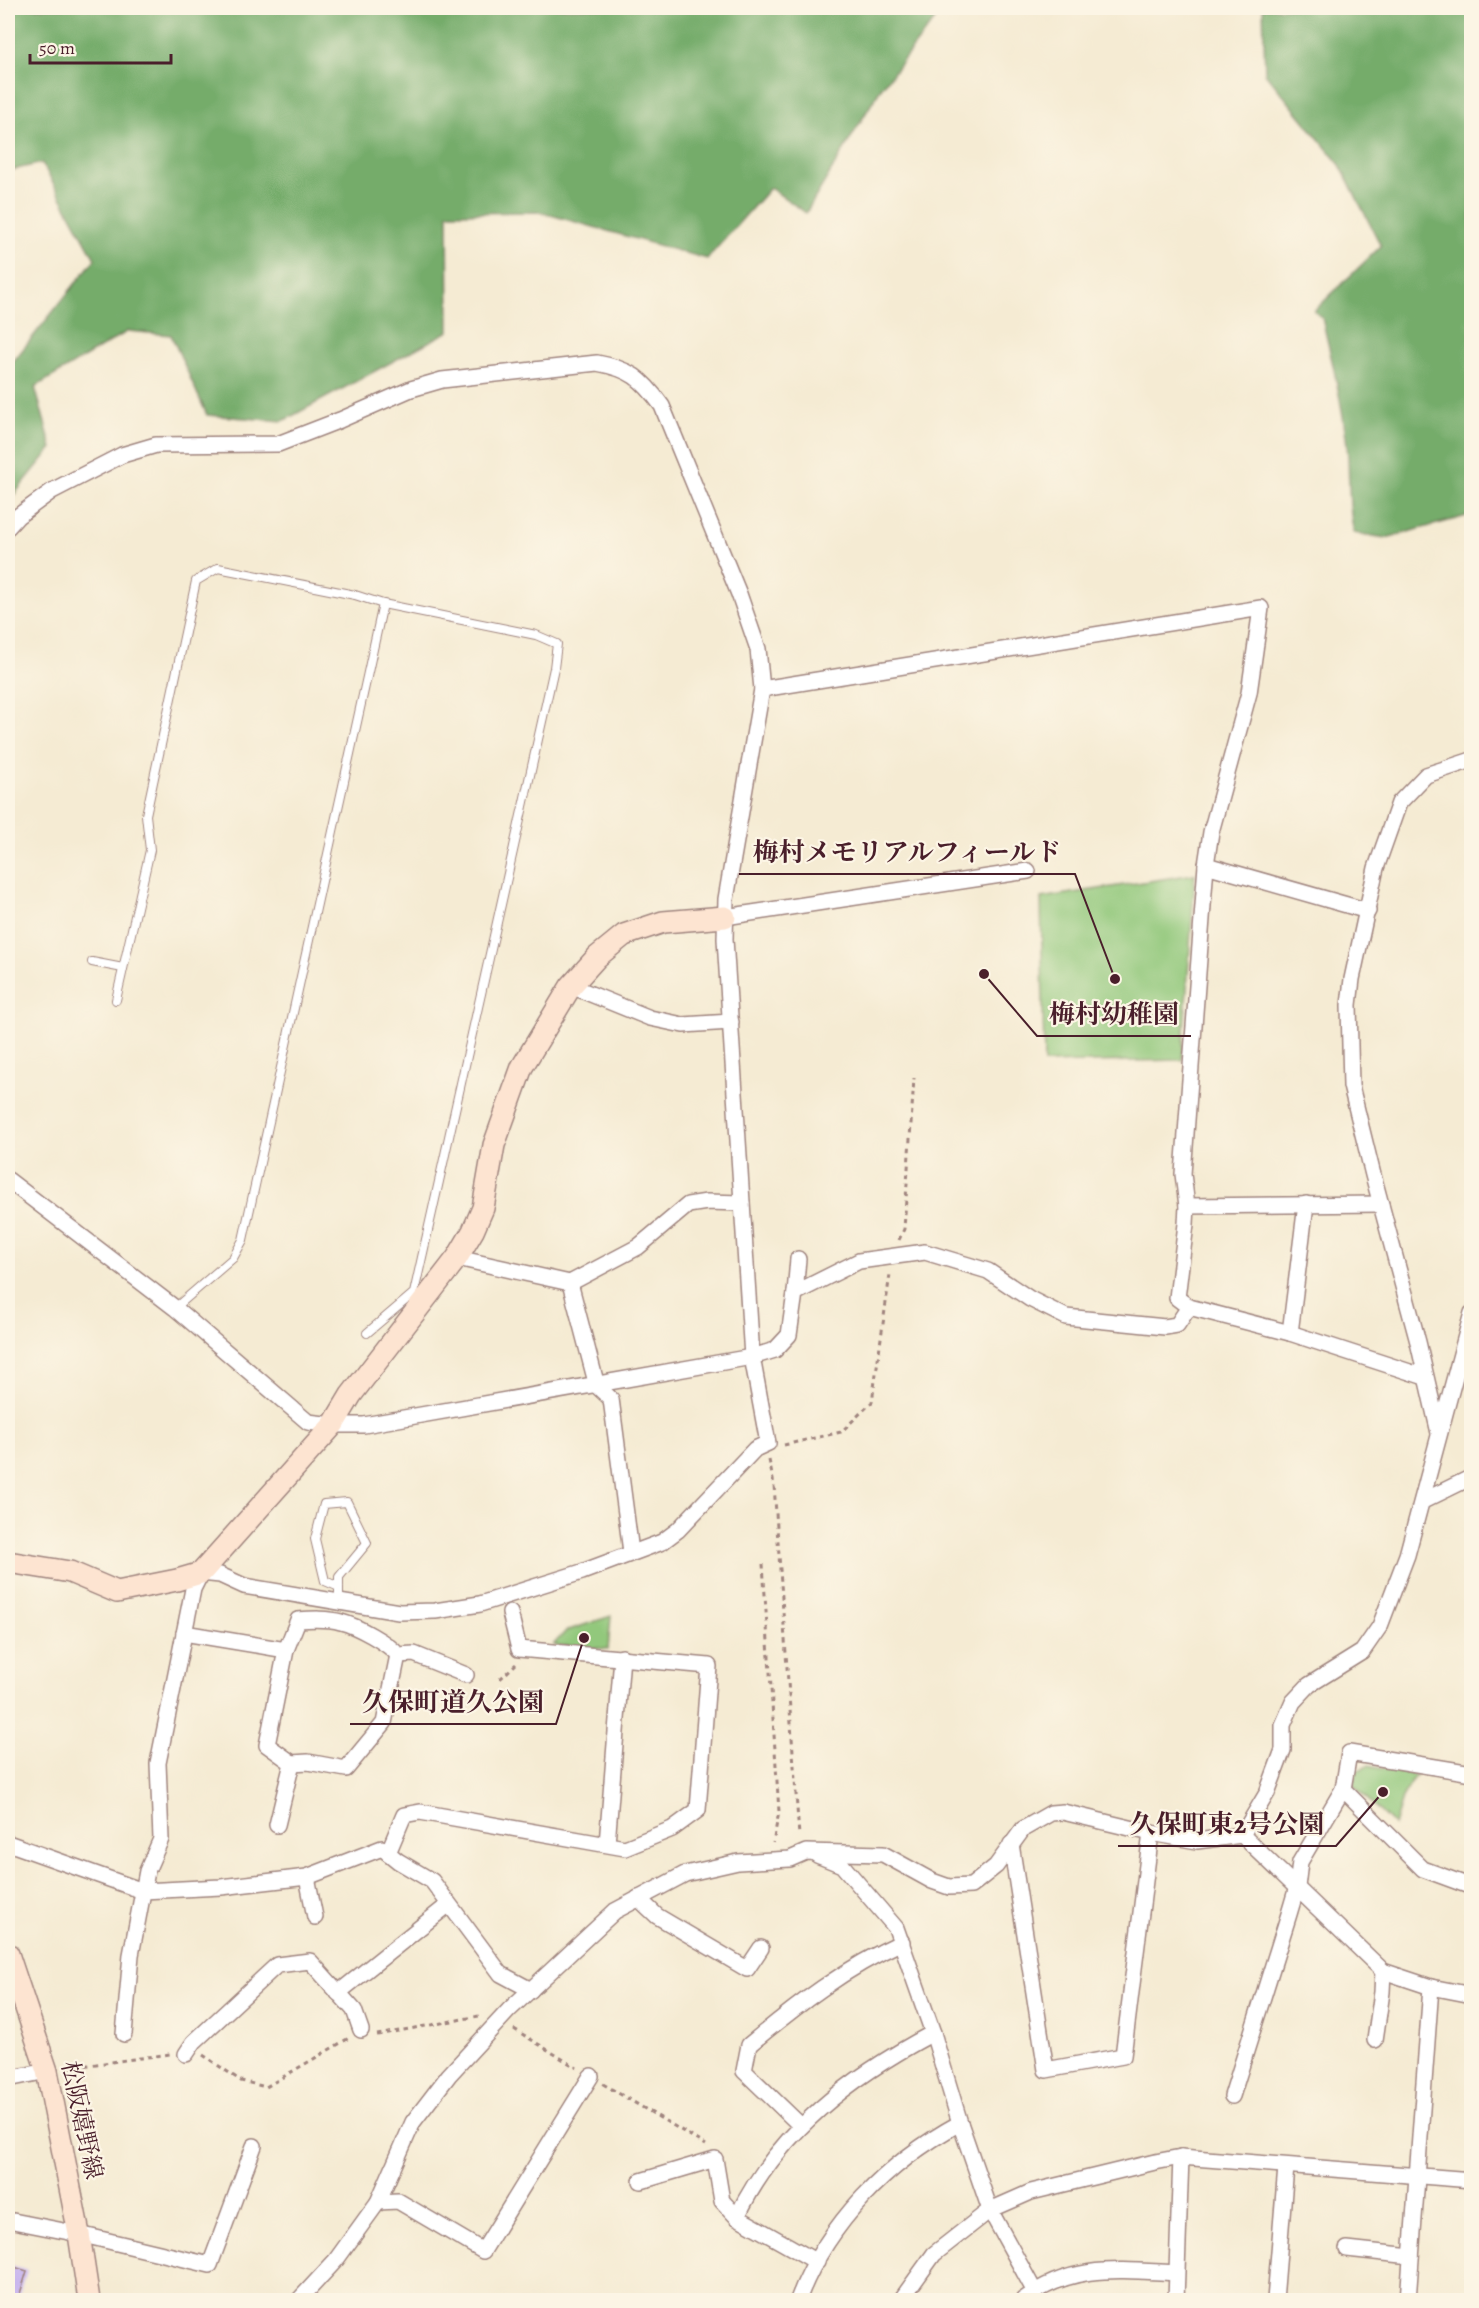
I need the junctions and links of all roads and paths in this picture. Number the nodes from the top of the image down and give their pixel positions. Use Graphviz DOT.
graph roads {
  1 [pos="8,527"];
  2 [pos="383,604"];
  3 [pos="762,689"];
  4 [pos="1472,760"];
  5 [pos="1206,865"];
  6 [pos="1028,871"];
  7 [pos="1368,911"];
  8 [pos="725,916"];
  9 [pos="92,962"];
  10 [pos="123,968"];
  11 [pos="571,986"];
  12 [pos="116,1000"];
  13 [pos="731,1022"];
  14 [pos="914,1078"];
  15 [pos="8,1180"];
  16 [pos="742,1203"];
  17 [pos="1306,1204"];
  18 [pos="1381,1204"];
  19 [pos="1187,1206"];
  20 [pos="892,1255"];
  21 [pos="457,1258"];
  22 [pos="798,1259"];
  23 [pos="570,1283"];
  24 [pos="795,1293"];
  25 [pos="1189,1307"];
  26 [pos="175,1308"];
  27 [pos="1472,1313"];
  28 [pos="367,1333"];
  29 [pos="1290,1333"];
  30 [pos="752,1357"];
  31 [pos="1425,1377"];
  32 [pos="597,1386"];
  33 [pos="333,1425"];
  34 [pos="1439,1435"];
  35 [pos="768,1443"];
  36 [pos="770,1462"];
  37 [pos="1472,1477"];
  38 [pos="1423,1501"];
  39 [pos="631,1552"];
  40 [pos="8,1562"];
  41 [pos="763,1564"];
  42 [pos="201,1573"];
  43 [pos="339,1587"];
  44 [pos="339,1603"];
  45 [pos="510,1613"];
  46 [pos="184,1633"];
  47 [pos="286,1650"];
  48 [pos="398,1655"];
  49 [pos="622,1657"];
  50 [pos="466,1675"];
  51 [pos="292,1763"];
  52 [pos="1472,1773"];
  53 [pos="1343,1790"];
  54 [pos="277,1825"];
  55 [pos="1151,1833"];
  56 [pos="1242,1835"];
  57 [pos="8,1844"];
  58 [pos="607,1844"];
  59 [pos="1011,1844"];
  60 [pos="806,1852"];
  61 [pos="388,1853"];
  62 [pos="772,1860"];
  63 [pos="307,1877"];
  64 [pos="1296,1887"];
  65 [pos="1472,1887"];
  66 [pos="143,1891"];
  67 [pos="638,1898"];
  68 [pos="448,1905"];
  69 [pos="315,1917"];
  70 [pos="902,1942"];
  71 [pos="761,1948"];
  72 [pos="8,1954"];
  73 [pos="1383,1971"];
  74 [pos="1431,1987"];
  75 [pos="531,1990"];
  76 [pos="338,1993"];
  77 [pos="1472,1995"];
  78 [pos="504,2015"];
  79 [pos="361,2030"];
  80 [pos="933,2033"];
  81 [pos="124,2034"];
  82 [pos="1376,2040"];
  83 [pos="186,2054"];
  84 [pos="47,2071"];
  85 [pos="591,2076"];
  86 [pos="8,2079"];
  87 [pos="1232,2096"];
  88 [pos="960,2123"];
  89 [pos="801,2126"];
  90 [pos="254,2146"];
  91 [pos="1181,2157"];
  92 [pos="715,2159"];
  93 [pos="1286,2167"];
  94 [pos="1418,2176"];
  95 [pos="1472,2180"];
  96 [pos="641,2181"];
  97 [pos="378,2202"];
  98 [pos="990,2210"];
  99 [pos="737,2217"];
  100 [pos="8,2220"];
  101 [pos="79,2234"];
  102 [pos="1347,2249"];
  103 [pos="1411,2256"];
  104 [pos="817,2262"];
  105 [pos="1176,2274"];
  106 [pos="1029,2296"];
  107 [pos="89,2301"];
  108 [pos="299,2301"];
  109 [pos="798,2301"];
  110 [pos="901,2301"];
  111 [pos="1176,2301"];
  112 [pos="1275,2301"];
  113 [pos="1408,2301"];
  1 -- 3 [label="street"];
  2 -- 10 [label="lane"];
  2 -- 26 [label="lane"];
  2 -- 28 [label="lane"];
  3 -- 5 [label="street"];
  3 -- 8 [label="street"];
  4 -- 7 [label="street"];
  5 -- 7 [label="street"];
  5 -- 19 [label="street"];
  6 -- 8 [label="street"];
  7 -- 18 [label="street"];
  8 -- 11 [label="street"];
  8 -- 13 [label="street"];
  9 -- 10 [label="lane"];
  10 -- 12 [label="lane"];
  11 -- 13 [label="street"];
  11 -- 21 [label="street"];
  13 -- 16 [label="street"];
  14 -- 20 [label="path"];
  15 -- 26 [label="street"];
  16 -- 23 [label="street"];
  16 -- 30 [label="street"];
  17 -- 18 [label="street"];
  17 -- 19 [label="street"];
  17 -- 29 [label="street"];
  18 -- 31 [label="street"];
  19 -- 25 [label="street"];
  20 -- 24 [label="street"];
  20 -- 25 [label="street"];
  20 -- 35 [label="path"];
  21 -- 23 [label="street"];
  21 -- 33 [label="street"];
  22 -- 24 [label="street"];
  23 -- 32 [label="street"];
  24 -- 30 [label="street"];
  25 -- 29 [label="street"];
  26 -- 33 [label="street"];
  27 -- 34 [label="street"];
  29 -- 31 [label="street"];
  30 -- 32 [label="street"];
  30 -- 35 [label="street"];
  31 -- 34 [label="street"];
  32 -- 33 [label="street"];
  32 -- 39 [label="street"];
  33 -- 42 [label="street"];
  34 -- 38 [label="street"];
  35 -- 39 [label="street"];
  36 -- 60 [label="path"];
  37 -- 38 [label="street"];
  38 -- 56 [label="street"];
  39 -- 44 [label="street"];
  40 -- 42 [label="street"];
  41 -- 62 [label="path"];
  42 -- 44 [label="street"];
  42 -- 46 [label="street"];
  43 -- 43 [label="lane"];
  43 -- 44 [label="lane"];
  45 -- 49 [label="street"];
  46 -- 47 [label="street"];
  46 -- 66 [label="street"];
  47 -- 48 [label="street"];
  47 -- 51 [label="street"];
  48 -- 50 [label="street"];
  48 -- 51 [label="street"];
  49 -- 58 [label="street"];
  49 -- 58 [label="street"];
  51 -- 54 [label="street"];
  52 -- 53 [label="street"];
  53 -- 64 [label="street"];
  53 -- 65 [label="street"];
  55 -- 56 [label="street"];
  55 -- 59 [label="street"];
  55 -- 59 [label="street"];
  56 -- 64 [label="street"];
  57 -- 66 [label="street"];
  58 -- 61 [label="street"];
  59 -- 60 [label="street"];
  60 -- 62 [label="street"];
  60 -- 70 [label="street"];
  61 -- 63 [label="street"];
  61 -- 68 [label="street"];
  62 -- 67 [label="street"];
  63 -- 66 [label="street"];
  63 -- 69 [label="street"];
  64 -- 73 [label="street"];
  64 -- 87 [label="street"];
  66 -- 81 [label="street"];
  67 -- 71 [label="street"];
  67 -- 75 [label="street"];
  68 -- 75 [label="street"];
  68 -- 76 [label="street"];
  70 -- 80 [label="street"];
  70 -- 89 [label="street"];
  72 -- 84 [label="street, 松阪嬉野線"];
  73 -- 74 [label="street"];
  73 -- 82 [label="street"];
  74 -- 77 [label="street"];
  74 -- 94 [label="street"];
  75 -- 78 [label="street"];
  76 -- 79 [label="street"];
  76 -- 83 [label="street"];
  78 -- 79 [label="path"];
  78 -- 85 [label="path"];
  78 -- 97 [label="street"];
  79 -- 83 [label="path"];
  80 -- 88 [label="street"];
  80 -- 89 [label="street"];
  83 -- 84 [label="path"];
  84 -- 86 [label="street"];
  84 -- 101 [label="street, 松阪嬉野線"];
  85 -- 92 [label="path"];
  85 -- 97 [label="street"];
  88 -- 98 [label="street"];
  88 -- 104 [label="street"];
  89 -- 99 [label="street"];
  90 -- 101 [label="street"];
  91 -- 93 [label="street"];
  91 -- 98 [label="street"];
  91 -- 105 [label="street"];
  92 -- 96 [label="street"];
  92 -- 99 [label="street"];
  93 -- 94 [label="street"];
  93 -- 112 [label="street"];
  94 -- 95 [label="street"];
  94 -- 103 [label="street"];
  97 -- 108 [label="street"];
  98 -- 106 [label="street"];
  98 -- 110 [label="street"];
  99 -- 104 [label="street"];
  100 -- 101 [label="street"];
  101 -- 107 [label="street, 松阪嬉野線"];
  102 -- 103 [label="street"];
  103 -- 113 [label="street"];
  104 -- 109 [label="street"];
  105 -- 106 [label="street"];
  105 -- 111 [label="street"];
}
